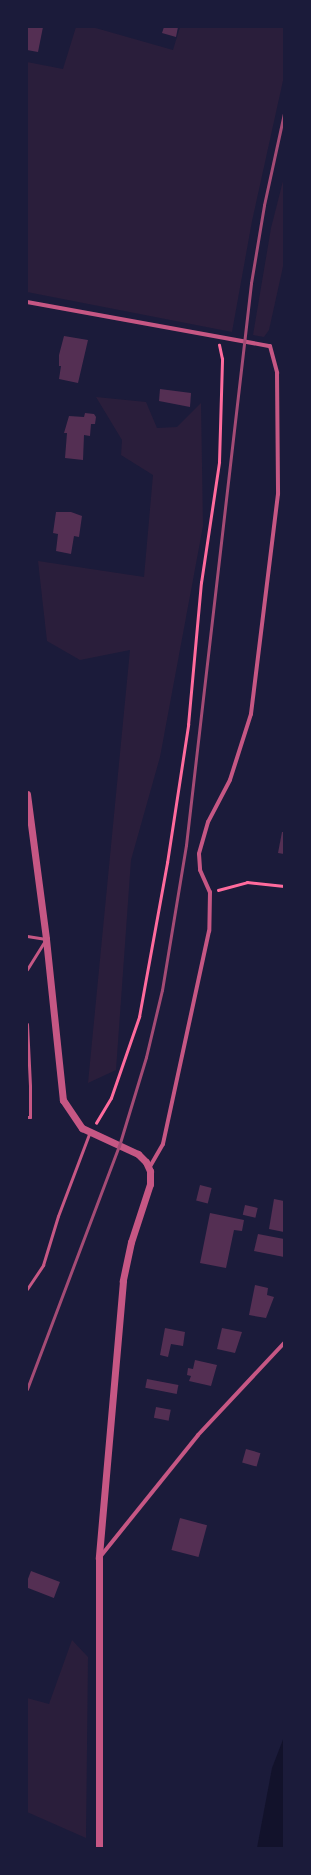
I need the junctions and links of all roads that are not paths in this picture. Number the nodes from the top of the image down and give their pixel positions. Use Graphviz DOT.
graph roads {
  1 [pos="27,302"];
  2 [pos="278,477"];
  3 [pos="284,478"];
  4 [pos="27,794"];
  5 [pos="27,936"];
  6 [pos="46,939"];
  7 [pos="27,969"];
  8 [pos="27,1024"];
  9 [pos="28,1117"];
  10 [pos="89,1134"];
  11 [pos="149,1168"];
  12 [pos="27,1289"];
  13 [pos="284,1343"];
  14 [pos="99,1558"];
  15 [pos="99,1848"];
  1 -- 2 [label="street"];
  2 -- 3 [label="street"];
  2 -- 11 [label="street"];
  4 -- 6 [label="street"];
  5 -- 6 [label="lane"];
  6 -- 7 [label="lane"];
  6 -- 10 [label="street"];
  8 -- 9 [label="lane"];
  10 -- 11 [label="street"];
  10 -- 12 [label="lane"];
  11 -- 14 [label="street"];
  13 -- 14 [label="street"];
  14 -- 15 [label="street"];
}
